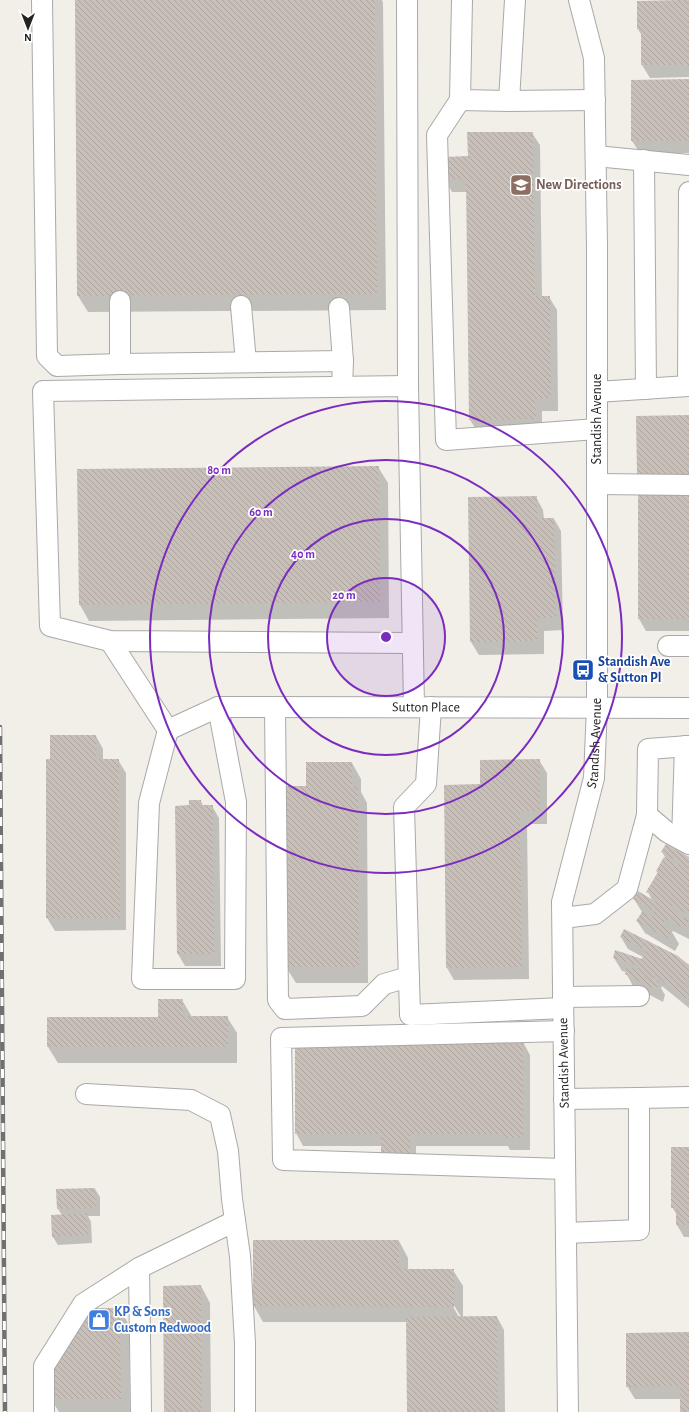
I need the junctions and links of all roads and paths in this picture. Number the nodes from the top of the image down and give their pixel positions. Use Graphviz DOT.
graph roads {
  1 [pos="42,0"];
  2 [pos="407,0"];
  3 [pos="462,0"];
  4 [pos="515,0"];
  5 [pos="579,0"];
  6 [pos="460,100"];
  7 [pos="595,100"];
  8 [pos="509,101"];
  9 [pos="596,156"];
  10 [pos="644,160"];
  11 [pos="689,165"];
  12 [pos="689,192"];
  13 [pos="120,301"];
  14 [pos="241,306"];
  15 [pos="339,308"];
  16 [pos="343,361"];
  17 [pos="246,362"];
  18 [pos="120,364"];
  19 [pos="408,386"];
  20 [pos="342,387"];
  21 [pos="646,389"];
  22 [pos="597,392"];
  23 [pos="597,429"];
  24 [pos="597,484"];
  25 [pos="689,485"];
  26 [pos="110,641"];
  27 [pos="413,643"];
  28 [pos="668,646"];
  29 [pos="689,646"];
  30 [pos="218,707"];
  31 [pos="275,707"];
  32 [pos="423,707"];
  33 [pos="597,707"];
  34 [pos="689,708"];
  35 [pos="168,730"];
  36 [pos="687,746"];
  37 [pos="647,815"];
  38 [pos="686,842"];
  39 [pos="563,918"];
  40 [pos="409,977"];
  41 [pos="639,996"];
  42 [pos="563,1003"];
  43 [pos="564,1032"];
  44 [pos="86,1094"];
  45 [pos="689,1097"];
  46 [pos="640,1098"];
  47 [pos="564,1099"];
  48 [pos="565,1169"];
  49 [pos="235,1221"];
  50 [pos="566,1233"];
  51 [pos="139,1268"];
  52 [pos="44,1412"];
  53 [pos="141,1412"];
  54 [pos="245,1412"];
  55 [pos="568,1412"];
  1 -- 18 [label="street"];
  2 -- 19 [label="street"];
  3 -- 6 [label="street"];
  4 -- 8 [label="street"];
  5 -- 7 [label="street, Standish Avenue"];
  6 -- 8 [label="street"];
  6 -- 23 [label="street"];
  7 -- 8 [label="street"];
  7 -- 9 [label="street, Standish Avenue"];
  9 -- 10 [label="street"];
  9 -- 22 [label="street, Standish Avenue"];
  10 -- 11 [label="street"];
  10 -- 21 [label="street"];
  12 -- 21 [label="street"];
  13 -- 18 [label="street"];
  14 -- 17 [label="street"];
  15 -- 16 [label="street"];
  16 -- 17 [label="street"];
  16 -- 20 [label="street"];
  17 -- 18 [label="street"];
  19 -- 20 [label="street"];
  19 -- 27 [label="street"];
  20 -- 26 [label="street"];
  21 -- 22 [label="street"];
  22 -- 23 [label="street, Standish Avenue"];
  23 -- 24 [label="street, Standish Avenue"];
  24 -- 25 [label="street"];
  24 -- 33 [label="street, Standish Avenue"];
  26 -- 27 [label="street"];
  26 -- 35 [label="street"];
  27 -- 32 [label="street"];
  28 -- 29 [label="street"];
  30 -- 31 [label="street, Sutton Place"];
  30 -- 35 [label="street, Sutton Place"];
  30 -- 35 [label="street"];
  31 -- 32 [label="street, Sutton Place"];
  31 -- 40 [label="street"];
  32 -- 33 [label="street, Sutton Place"];
  32 -- 40 [label="street"];
  33 -- 34 [label="street, Sutton Place"];
  33 -- 39 [label="street, Standish Avenue"];
  36 -- 37 [label="street"];
  36 -- 38 [label="street"];
  37 -- 38 [label="street"];
  37 -- 39 [label="street"];
  39 -- 42 [label="street, Standish Avenue"];
  40 -- 42 [label="street"];
  41 -- 42 [label="street"];
  42 -- 43 [label="street, Standish Avenue"];
  43 -- 47 [label="street, Standish Avenue"];
  43 -- 48 [label="street"];
  44 -- 49 [label="street"];
  45 -- 46 [label="street"];
  46 -- 47 [label="street"];
  46 -- 50 [label="street"];
  47 -- 48 [label="street, Standish Avenue"];
  48 -- 50 [label="street, Standish Avenue"];
  49 -- 51 [label="street"];
  49 -- 54 [label="street"];
  50 -- 55 [label="street, Standish Avenue"];
  51 -- 52 [label="street"];
  51 -- 53 [label="street"];
}
